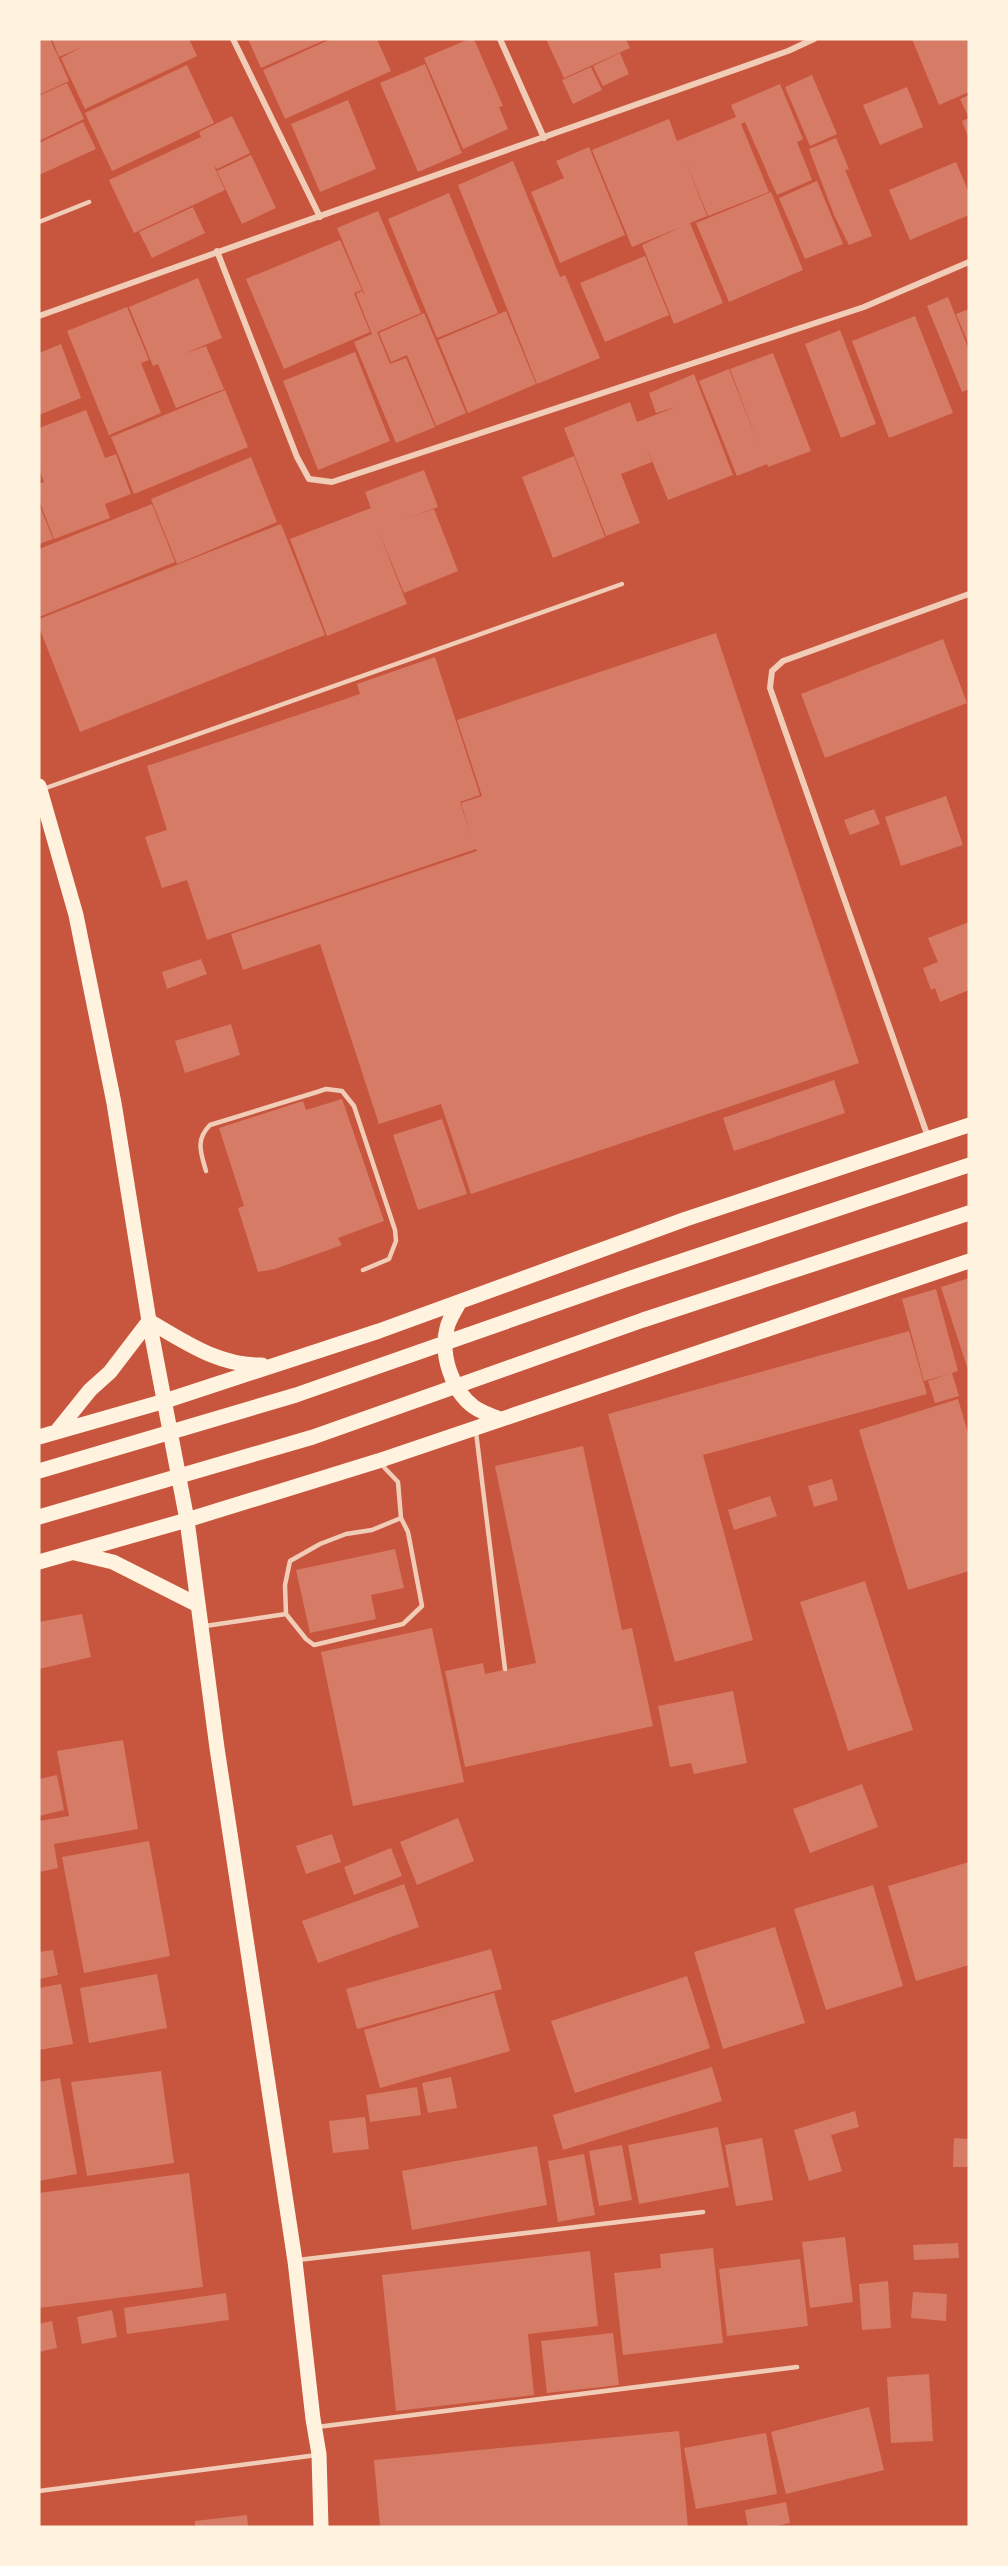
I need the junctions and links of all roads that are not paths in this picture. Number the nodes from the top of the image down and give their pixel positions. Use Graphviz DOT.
graph roads {
  1 [pos="233,39"];
  2 [pos="500,39"];
  3 [pos="814,39"];
  4 [pos="804,41"];
  5 [pos="544,138"];
  6 [pos="88,202"];
  7 [pos="320,217"];
  8 [pos="39,222"];
  9 [pos="217,251"];
  10 [pos="969,262"];
  11 [pos="39,316"];
  12 [pos="622,584"];
  13 [pos="969,594"];
  14 [pos="40,788"];
  15 [pos="966,1129"];
  16 [pos="928,1137"];
  17 [pos="969,1166"];
  18 [pos="206,1171"];
  19 [pos="969,1213"];
  20 [pos="969,1261"];
  21 [pos="363,1270"];
  22 [pos="459,1303"];
  23 [pos="149,1321"];
  24 [pos="273,1365"];
  25 [pos="165,1401"];
  26 [pos="500,1419"];
  27 [pos="475,1427"];
  28 [pos="56,1432"];
  29 [pos="39,1437"];
  30 [pos="378,1461"];
  31 [pos="39,1471"];
  32 [pos="39,1517"];
  33 [pos="401,1518"];
  34 [pos="187,1521"];
  35 [pos="72,1552"];
  36 [pos="39,1562"];
  37 [pos="198,1605"];
  38 [pos="286,1614"];
  39 [pos="201,1627"];
  40 [pos="505,1669"];
  41 [pos="703,2212"];
  42 [pos="295,2261"];
  43 [pos="797,2367"];
  44 [pos="315,2427"];
  45 [pos="319,2454"];
  46 [pos="39,2491"];
  47 [pos="321,2527"];
  1 -- 7 [label="street"];
  2 -- 5 [label="street"];
  3 -- 4 [label="street"];
  4 -- 5 [label="street"];
  5 -- 7 [label="street"];
  6 -- 8 [label="lane"];
  7 -- 9 [label="street"];
  9 -- 10 [label="street"];
  9 -- 11 [label="street"];
  12 -- 14 [label="lane"];
  13 -- 16 [label="street"];
  14 -- 23 [label="main road"];
  15 -- 16 [label="main road"];
  16 -- 22 [label="main road"];
  17 -- 31 [label="main road"];
  18 -- 21 [label="lane"];
  19 -- 32 [label="main road"];
  20 -- 26 [label="main road"];
  22 -- 24 [label="main road"];
  22 -- 26 [label="main road"];
  23 -- 24 [label="main road"];
  23 -- 25 [label="main road"];
  23 -- 28 [label="main road"];
  24 -- 25 [label="main road"];
  25 -- 28 [label="main road"];
  25 -- 34 [label="main road"];
  26 -- 27 [label="main road"];
  27 -- 30 [label="main road"];
  27 -- 40 [label="lane"];
  28 -- 29 [label="main road"];
  30 -- 33 [label="lane"];
  30 -- 34 [label="main road"];
  33 -- 38 [label="lane"];
  33 -- 38 [label="lane"];
  34 -- 35 [label="main road"];
  34 -- 37 [label="main road"];
  35 -- 36 [label="main road"];
  35 -- 37 [label="main road"];
  37 -- 39 [label="main road"];
  38 -- 39 [label="lane"];
  39 -- 42 [label="main road"];
  41 -- 42 [label="lane"];
  42 -- 44 [label="main road"];
  43 -- 44 [label="lane"];
  44 -- 45 [label="main road"];
  45 -- 46 [label="lane"];
  45 -- 47 [label="main road"];
}
